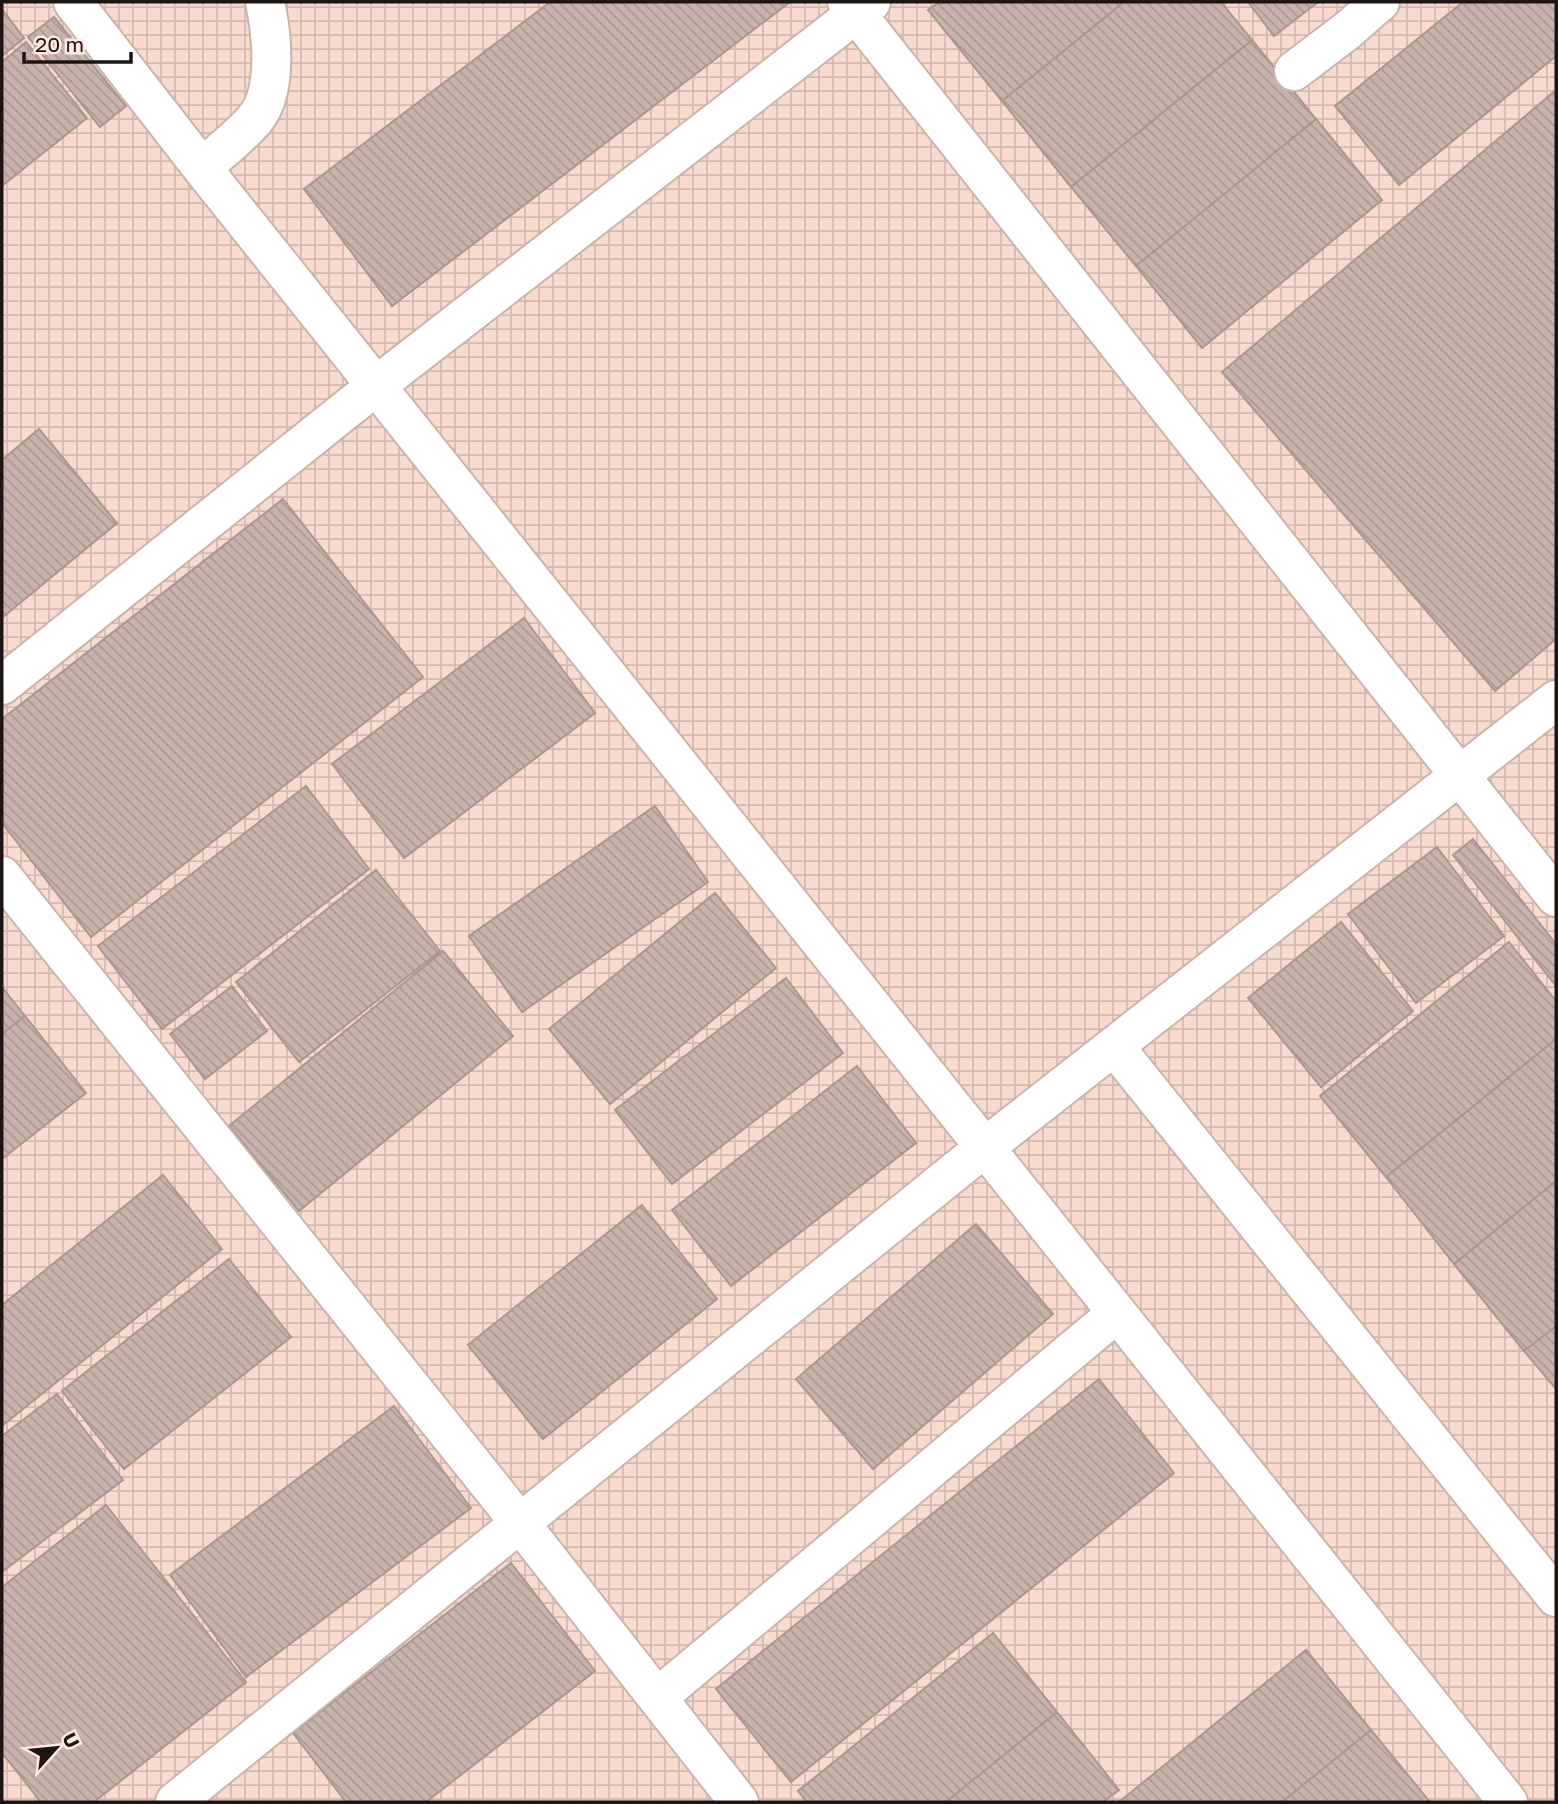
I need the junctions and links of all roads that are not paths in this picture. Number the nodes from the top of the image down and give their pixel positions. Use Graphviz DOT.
graph roads {
  1 [pos="73,2"];
  2 [pos="265,2"];
  3 [pos="1380,2"];
  4 [pos="858,6"];
  5 [pos="1294,71"];
  6 [pos="202,168"];
  7 [pos="377,385"];
  8 [pos="2,685"];
  9 [pos="1556,701"];
  10 [pos="1460,778"];
  11 [pos="2,876"];
  12 [pos="1556,897"];
  13 [pos="1114,1046"];
  14 [pos="984,1148"];
  15 [pos="1117,1313"];
  16 [pos="520,1523"];
  17 [pos="1556,1597"];
  18 [pos="657,1697"];
  19 [pos="175,1802"];
  20 [pos="739,1802"];
  21 [pos="1508,1802"];
  1 -- 6 [label="street"];
  2 -- 6 [label="street"];
  3 -- 5 [label="street"];
  4 -- 7 [label="street"];
  4 -- 10 [label="street"];
  6 -- 7 [label="street"];
  7 -- 8 [label="street"];
  7 -- 14 [label="street"];
  9 -- 10 [label="street"];
  10 -- 12 [label="street"];
  10 -- 13 [label="street"];
  11 -- 16 [label="street"];
  13 -- 14 [label="street"];
  13 -- 17 [label="street"];
  14 -- 15 [label="street"];
  14 -- 16 [label="street"];
  15 -- 18 [label="street"];
  15 -- 21 [label="street"];
  16 -- 18 [label="street"];
  16 -- 19 [label="street"];
  18 -- 20 [label="street"];
}
